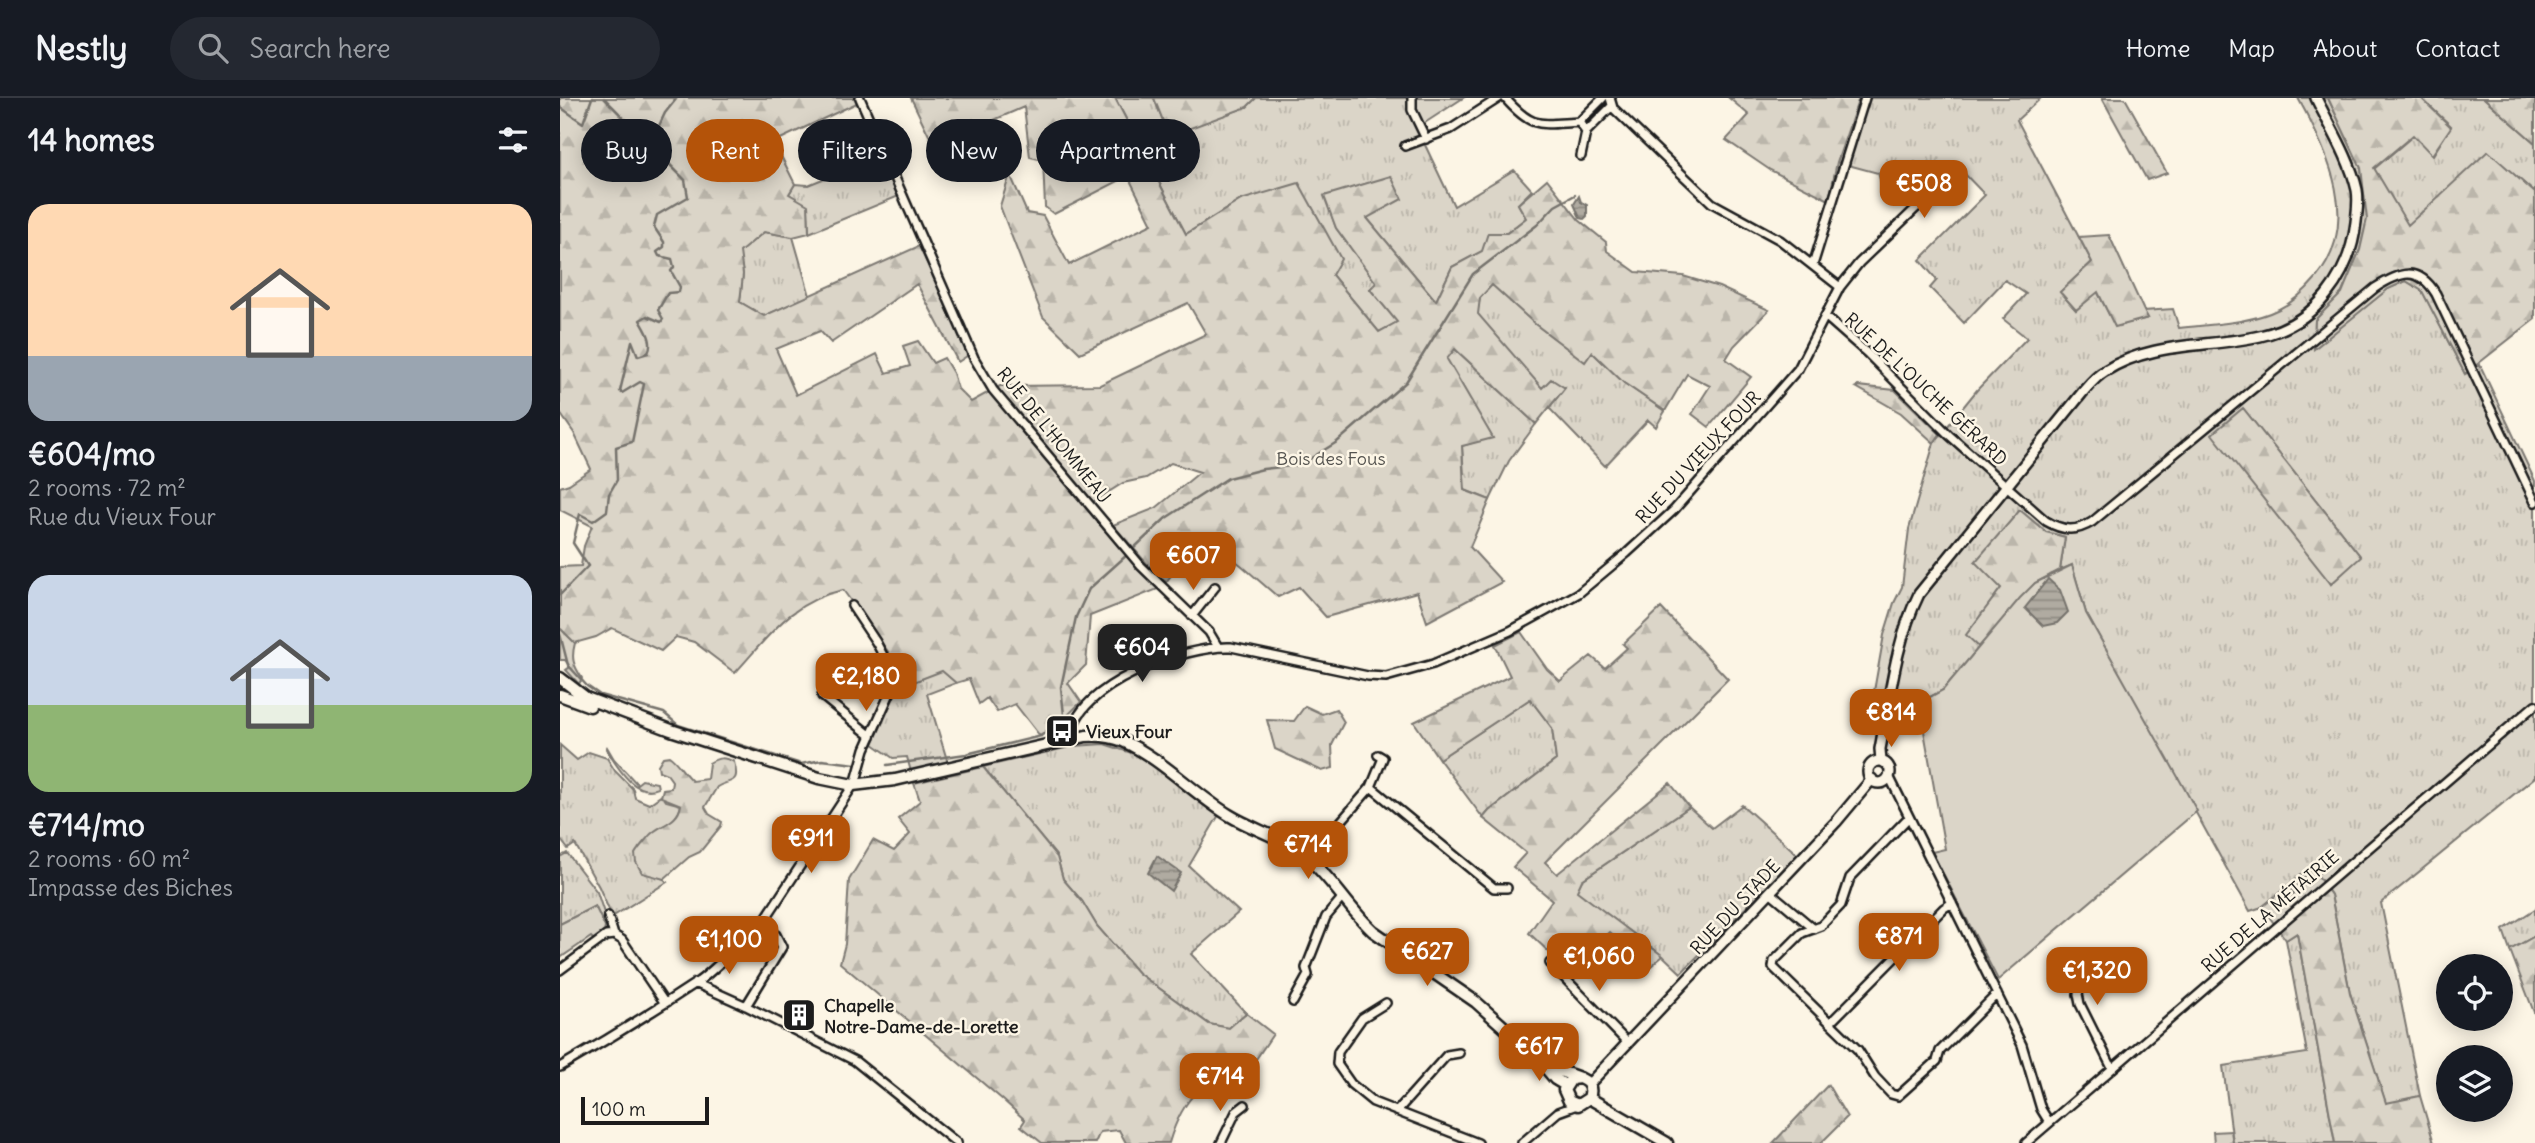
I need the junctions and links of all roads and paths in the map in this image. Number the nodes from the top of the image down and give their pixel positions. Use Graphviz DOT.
graph roads {
  1 [pos="860,98"];
  2 [pos="1412,98"];
  3 [pos="1499,98"];
  4 [pos="1505,98"];
  5 [pos="1602,98"];
  6 [pos="1865,98"];
  7 [pos="2316,98"];
  8 [pos="1611,102"];
  9 [pos="1579,121"];
  10 [pos="1586,132"];
  11 [pos="1426,139"];
  12 [pos="1405,146"];
  13 [pos="1581,156"];
  14 [pos="1941,184"];
  15 [pos="1813,265"];
  16 [pos="1840,287"];
  17 [pos="1825,316"];
  18 [pos="2006,486"];
  19 [pos="2535,502"];
  20 [pos="1215,587"];
  21 [pos="852,606"];
  22 [pos="1192,616"];
  23 [pos="1217,647"];
  24 [pos="560,678"];
  25 [pos="560,695"];
  26 [pos="822,696"];
  27 [pos="2535,705"];
  28 [pos="671,730"];
  29 [pos="871,736"];
  30 [pos="1071,738"];
  31 [pos="1378,755"];
  32 [pos="1881,761"];
  33 [pos="1889,776"];
  34 [pos="1871,779"];
  35 [pos="853,785"];
  36 [pos="1371,787"];
  37 [pos="1909,817"];
  38 [pos="1309,858"];
  39 [pos="1507,888"];
  40 [pos="1770,892"];
  41 [pos="1342,898"];
  42 [pos="1952,903"];
  43 [pos="608,916"];
  44 [pos="1814,929"];
  45 [pos="614,935"];
  46 [pos="744,943"];
  47 [pos="2084,958"];
  48 [pos="1550,963"];
  49 [pos="560,970"];
  50 [pos="695,983"];
  51 [pos="1997,994"];
  52 [pos="664,1002"];
  53 [pos="1293,1002"];
  54 [pos="1386,1003"];
  55 [pos="746,1006"];
  56 [pos="1830,1023"];
  57 [pos="1628,1043"];
  58 [pos="1459,1053"];
  59 [pos="1535,1055"];
  60 [pos="560,1067"];
  61 [pos="2112,1068"];
  62 [pos="1580,1078"];
  63 [pos="1589,1084"];
  64 [pos="1565,1085"];
  65 [pos="1566,1097"];
  66 [pos="1589,1098"];
  67 [pos="1245,1105"];
  68 [pos="1578,1105"];
  69 [pos="1397,1111"];
  70 [pos="1558,1112"];
  71 [pos="2049,1122"];
  72 [pos="957,1143"];
  73 [pos="1221,1143"];
  74 [pos="1478,1143"];
  75 [pos="1522,1143"];
  76 [pos="1667,1143"];
  77 [pos="2026,1143"];
  1 -- 22 [label="street, RUE DE L'HOMMEAU"];
  2 -- 11 [label="street"];
  3 -- 11 [label="street"];
  4 -- 9 [label="street"];
  5 -- 9 [label="street"];
  6 -- 15 [label="street"];
  7 -- 18 [label="street"];
  8 -- 10 [label="street"];
  8 -- 15 [label="street"];
  9 -- 10 [label="street"];
  10 -- 13 [label="street"];
  11 -- 12 [label="street"];
  14 -- 16 [label="street, RUE DU VIEUX FOUR"];
  15 -- 16 [label="street"];
  16 -- 17 [label="street, RUE DU VIEUX FOUR"];
  17 -- 18 [label="street, RUE DE L'OUCHE GÉRARD"];
  17 -- 23 [label="street, RUE DU VIEUX FOUR"];
  18 -- 19 [label="street, RUE DE L'OUCHE GÉRARD"];
  18 -- 32 [label="street"];
  20 -- 22 [label="street"];
  21 -- 29 [label="street"];
  22 -- 23 [label="street, RUE DE L'HOMMEAU"];
  23 -- 30 [label="street, RUE DU VIEUX FOUR"];
  24 -- 28 [label="main road"];
  25 -- 28 [label="main road"];
  26 -- 29 [label="street"];
  27 -- 61 [label="street, RUE DE LA MÉTAIRIE"];
  28 -- 35 [label="main road"];
  29 -- 35 [label="street"];
  30 -- 35 [label="main road"];
  30 -- 38 [label="main road"];
  31 -- 36 [label="street"];
  32 -- 33 [label="street"];
  32 -- 34 [label="street"];
  33 -- 34 [label="street"];
  33 -- 37 [label="street"];
  34 -- 40 [label="street, RUE DU STADE"];
  35 -- 46 [label="street"];
  36 -- 38 [label="street"];
  36 -- 39 [label="street"];
  37 -- 42 [label="street"];
  37 -- 44 [label="street"];
  38 -- 41 [label="main road"];
  40 -- 44 [label="street"];
  40 -- 57 [label="street, RUE DU STADE"];
  41 -- 53 [label="street"];
  41 -- 59 [label="main road"];
  42 -- 51 [label="street"];
  42 -- 56 [label="street"];
  43 -- 45 [label="street"];
  44 -- 56 [label="street"];
  45 -- 49 [label="street"];
  45 -- 52 [label="street"];
  46 -- 50 [label="street"];
  46 -- 55 [label="street"];
  47 -- 61 [label="street"];
  48 -- 57 [label="street"];
  50 -- 52 [label="street"];
  50 -- 55 [label="street"];
  51 -- 56 [label="street"];
  51 -- 71 [label="street"];
  52 -- 60 [label="street"];
  54 -- 69 [label="street"];
  55 -- 72 [label="street"];
  57 -- 63 [label="street, RUE DU STADE"];
  58 -- 69 [label="street"];
  59 -- 62 [label="main road"];
  59 -- 64 [label="main road"];
  61 -- 71 [label="street, RUE DE LA MÉTAIRIE"];
  62 -- 63 [label="main road"];
  62 -- 64 [label="main road"];
  63 -- 66 [label="main road"];
  64 -- 65 [label="main road"];
  65 -- 68 [label="main road"];
  65 -- 70 [label="street"];
  66 -- 68 [label="main road"];
  66 -- 76 [label="main road"];
  67 -- 73 [label="street"];
  68 -- 70 [label="street"];
  69 -- 74 [label="street"];
  70 -- 75 [label="street"];
  71 -- 77 [label="street, RUE DE LA MÉTAIRIE"];
}
